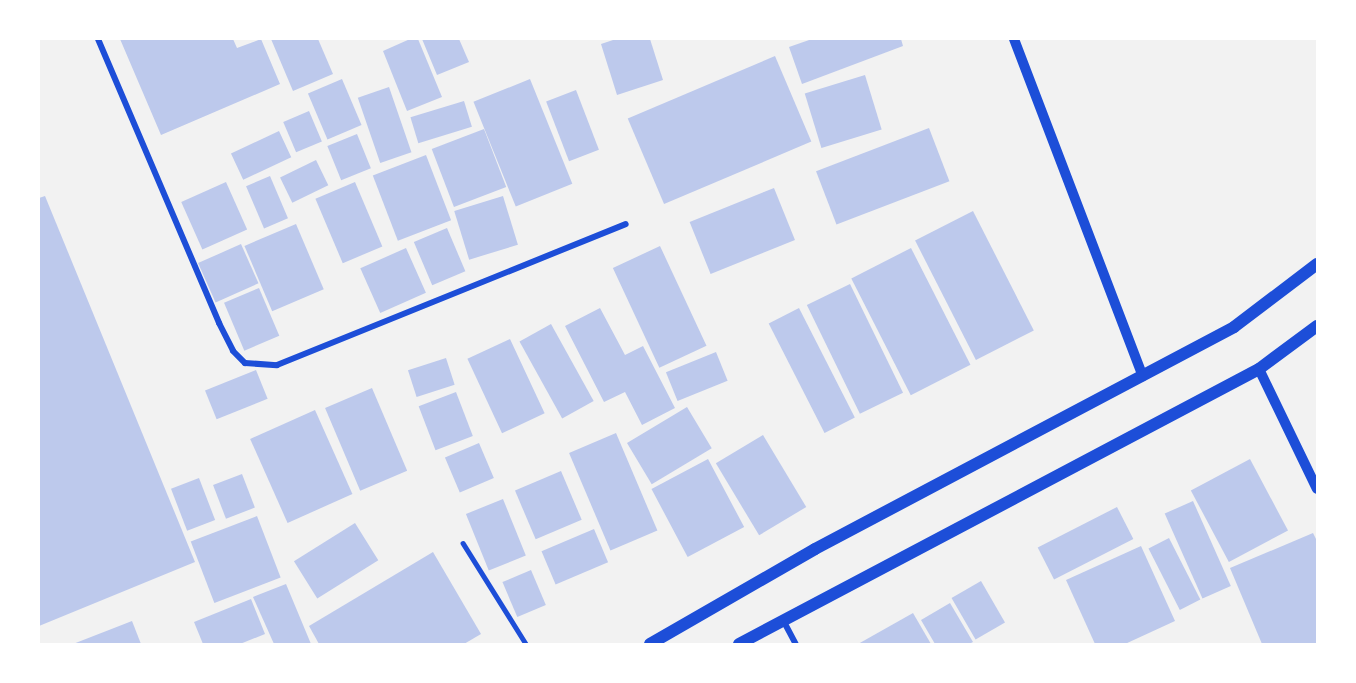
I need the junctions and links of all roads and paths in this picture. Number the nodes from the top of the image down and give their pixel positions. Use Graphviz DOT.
graph roads {
  1 [pos="98,39"];
  2 [pos="1014,39"];
  3 [pos="626,224"];
  4 [pos="1317,264"];
  5 [pos="1317,326"];
  6 [pos="1259,369"];
  7 [pos="1143,376"];
  8 [pos="1317,489"];
  9 [pos="463,543"];
  10 [pos="783,619"];
  11 [pos="526,644"];
  12 [pos="650,644"];
  13 [pos="739,644"];
  14 [pos="796,644"];
  1 -- 3 [label="street"];
  2 -- 7 [label="street"];
  4 -- 7 [label="main road"];
  5 -- 6 [label="main road"];
  6 -- 8 [label="street"];
  6 -- 10 [label="main road"];
  7 -- 12 [label="main road"];
  9 -- 11 [label="lane"];
  10 -- 13 [label="main road"];
  10 -- 14 [label="street"];
}
